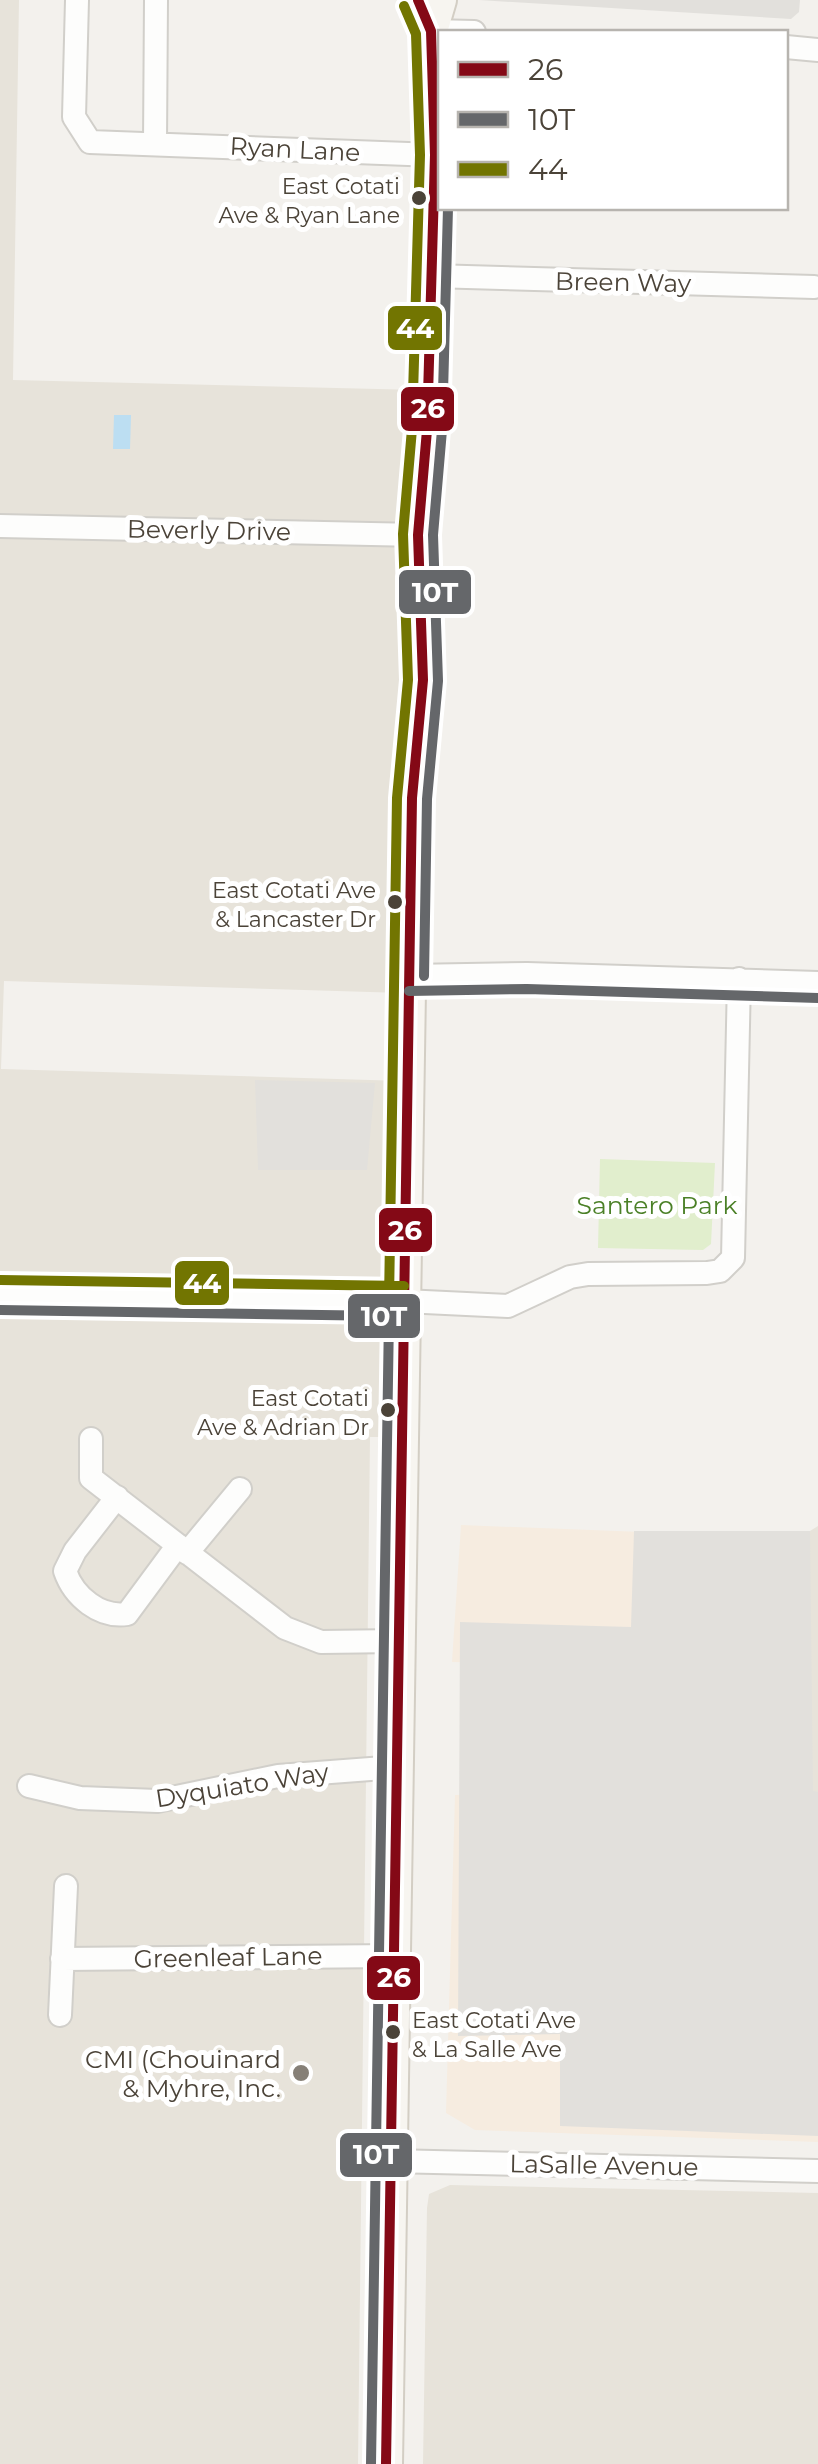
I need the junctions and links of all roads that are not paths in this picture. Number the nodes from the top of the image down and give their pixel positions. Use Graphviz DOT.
graph roads {
  1 [pos="77,0"];
  2 [pos="156,0"];
  3 [pos="418,0"];
  4 [pos="436,15"];
  5 [pos="470,30"];
  6 [pos="788,47"];
  7 [pos="818,50"];
  8 [pos="155,143"];
  9 [pos="435,155"];
  10 [pos="432,276"];
  11 [pos="814,287"];
  12 [pos="0,526"];
  13 [pos="418,535"];
  14 [pos="409,976"];
  15 [pos="738,978"];
  16 [pos="818,983"];
  17 [pos="0,1295"];
  18 [pos="404,1301"];
  19 [pos="91,1439"];
  20 [pos="240,1489"];
  21 [pos="117,1497"];
  22 [pos="182,1549"];
  23 [pos="398,1641"];
  24 [pos="396,1768"];
  25 [pos="29,1786"];
  26 [pos="66,1886"];
  27 [pos="394,1956"];
  28 [pos="62,1959"];
  29 [pos="60,2015"];
  30 [pos="390,2161"];
  31 [pos="818,2171"];
  32 [pos="386,2464"];
  1 -- 8 [label="street, Ryan Lane"];
  2 -- 8 [label="street"];
  3 -- 4 [label="main road"];
  4 -- 5 [label="street"];
  4 -- 9 [label="main road"];
  6 -- 7 [label="street"];
  8 -- 9 [label="street, Ryan Lane"];
  9 -- 10 [label="main road"];
  10 -- 11 [label="street, Breen Way"];
  10 -- 13 [label="main road"];
  12 -- 13 [label="street, Beverly Drive"];
  13 -- 14 [label="main road"];
  14 -- 15 [label="street"];
  14 -- 18 [label="main road"];
  15 -- 16 [label="street"];
  15 -- 18 [label="street"];
  17 -- 18 [label="street"];
  18 -- 23 [label="main road"];
  19 -- 21 [label="street"];
  20 -- 22 [label="street"];
  21 -- 22 [label="street"];
  21 -- 22 [label="street"];
  22 -- 23 [label="street"];
  23 -- 24 [label="main road"];
  24 -- 25 [label="street, Dyquiato Way"];
  24 -- 27 [label="main road"];
  26 -- 28 [label="street"];
  27 -- 28 [label="street, Greenleaf Lane"];
  27 -- 30 [label="main road"];
  28 -- 29 [label="street"];
  30 -- 31 [label="street, LaSalle Avenue"];
  30 -- 32 [label="main road"];
}
